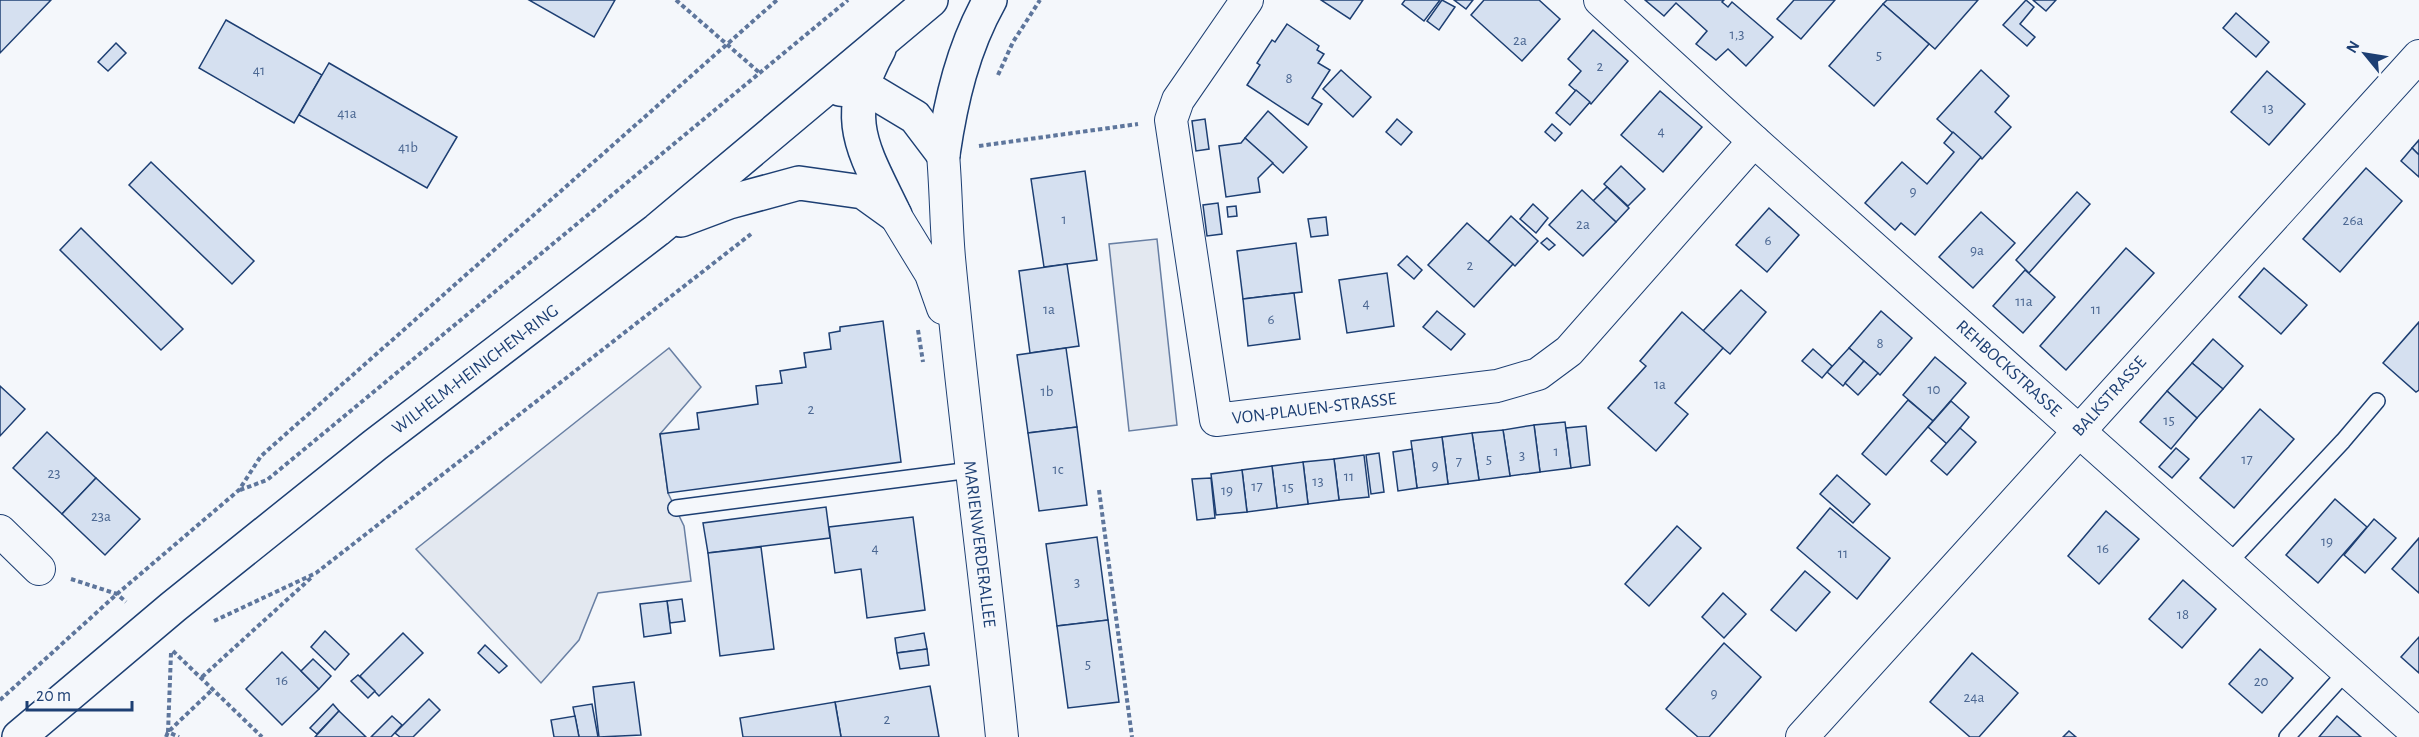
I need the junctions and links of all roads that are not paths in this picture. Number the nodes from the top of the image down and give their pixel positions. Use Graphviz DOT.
graph roads {
  1 [pos="931,0"];
  2 [pos="990,0"];
  3 [pos="1247,0"];
  4 [pos="1600,0"];
  5 [pos="884,39"];
  6 [pos="2419,56"];
  7 [pos="826,88"];
  8 [pos="860,91"];
  9 [pos="1754,141"];
  10 [pos="944,164"];
  11 [pos="896,215"];
  12 [pos="657,230"];
  13 [pos="959,351"];
  14 [pos="2377,401"];
  15 [pos="2078,430"];
  16 [pos="970,470"];
  17 [pos="676,508"];
  18 [pos="0,531"];
  19 [pos="2226,562"];
  20 [pos="39,568"];
  21 [pos="2347,671"];
  22 [pos="2419,735"];
  23 [pos="19,737"];
  24 [pos="1002,737"];
  25 [pos="1802,737"];
  26 [pos="2287,737"];
  1 -- 5 [label="main road, WILHELM-HEINICHEN-RING"];
  2 -- 10 [label="main road"];
  3 -- 9 [label="street, VON-PLAUEN-STRASSE"];
  4 -- 9 [label="street, REHBOCKSTRASSE"];
  5 -- 7 [label="main road, WILHELM-HEINICHEN-RING"];
  5 -- 8 [label="main road"];
  6 -- 15 [label="street, BALKSTRASSE"];
  7 -- 8 [label="main road"];
  7 -- 12 [label="main road, WILHELM-HEINICHEN-RING"];
  8 -- 10 [label="main road"];
  8 -- 11 [label="main road"];
  9 -- 15 [label="street, REHBOCKSTRASSE"];
  10 -- 13 [label="street, MARIENWERDERALLEE"];
  11 -- 12 [label="main road"];
  11 -- 13 [label="street, MARIENWERDERALLEE"];
  12 -- 23 [label="main road, WILHELM-HEINICHEN-RING"];
  13 -- 16 [label="street, MARIENWERDERALLEE"];
  14 -- 19 [label="lane"];
  15 -- 19 [label="street, REHBOCKSTRASSE"];
  15 -- 25 [label="street, BALKSTRASSE"];
  16 -- 17 [label="lane"];
  16 -- 24 [label="street, MARIENWERDERALLEE"];
  18 -- 20 [label="street"];
  19 -- 21 [label="street, REHBOCKSTRASSE"];
  21 -- 22 [label="street, REHBOCKSTRASSE"];
  21 -- 26 [label="lane"];
}
